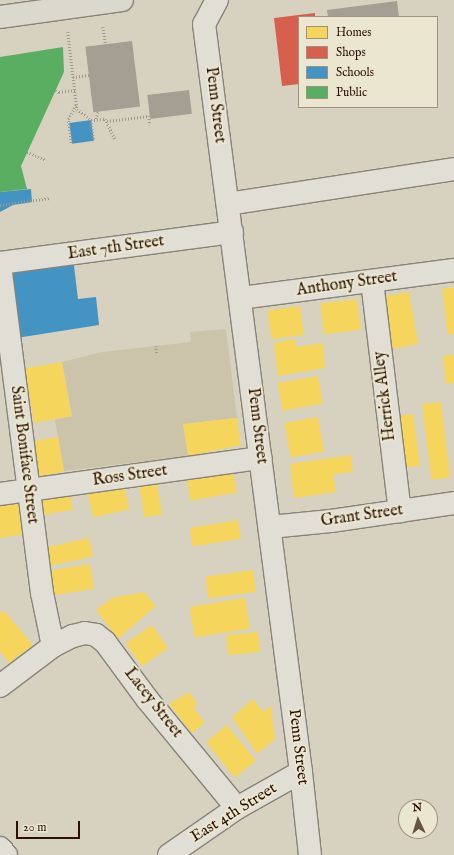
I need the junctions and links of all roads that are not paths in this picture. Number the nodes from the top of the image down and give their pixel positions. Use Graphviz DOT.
graph roads {
  1 [pos="122,0"];
  2 [pos="217,0"];
  3 [pos="0,17"];
  4 [pos="454,169"];
  5 [pos="228,204"];
  6 [pos="232,232"];
  7 [pos="0,263"];
  8 [pos="454,270"];
  9 [pos="372,281"];
  10 [pos="240,298"];
  11 [pos="261,458"];
  12 [pos="29,490"];
  13 [pos="0,494"];
  14 [pos="454,503"];
  15 [pos="400,511"];
  16 [pos="270,527"];
  17 [pos="53,646"];
  18 [pos="0,686"];
  19 [pos="302,772"];
  20 [pos="238,808"];
  21 [pos="0,848"];
  22 [pos="6,855"];
  23 [pos="169,855"];
  24 [pos="310,855"];
  1 -- 3 [label="main road"];
  2 -- 5 [label="street, Penn Street"];
  4 -- 5 [label="street"];
  5 -- 6 [label="street, Penn Street"];
  6 -- 7 [label="street, East 7th Street"];
  6 -- 10 [label="street, Penn Street"];
  7 -- 12 [label="street, Saint Boniface Street"];
  8 -- 9 [label="street, Anthony Street"];
  9 -- 10 [label="street, Anthony Street"];
  9 -- 15 [label="street, Herrick Alley"];
  10 -- 11 [label="street, Penn Street"];
  11 -- 12 [label="street, Ross Street"];
  11 -- 16 [label="street, Penn Street"];
  12 -- 13 [label="street, Ross Street"];
  12 -- 17 [label="street, Saint Boniface Street"];
  14 -- 15 [label="street, Grant Street"];
  15 -- 16 [label="street, Grant Street"];
  16 -- 19 [label="street, Penn Street"];
  17 -- 18 [label="street, Lacey Street"];
  17 -- 20 [label="street, Lacey Street"];
  19 -- 20 [label="street, East 4th Street"];
  19 -- 24 [label="street, Penn Street"];
  20 -- 23 [label="street, East 4th Street"];
  21 -- 22 [label="street"];
}
